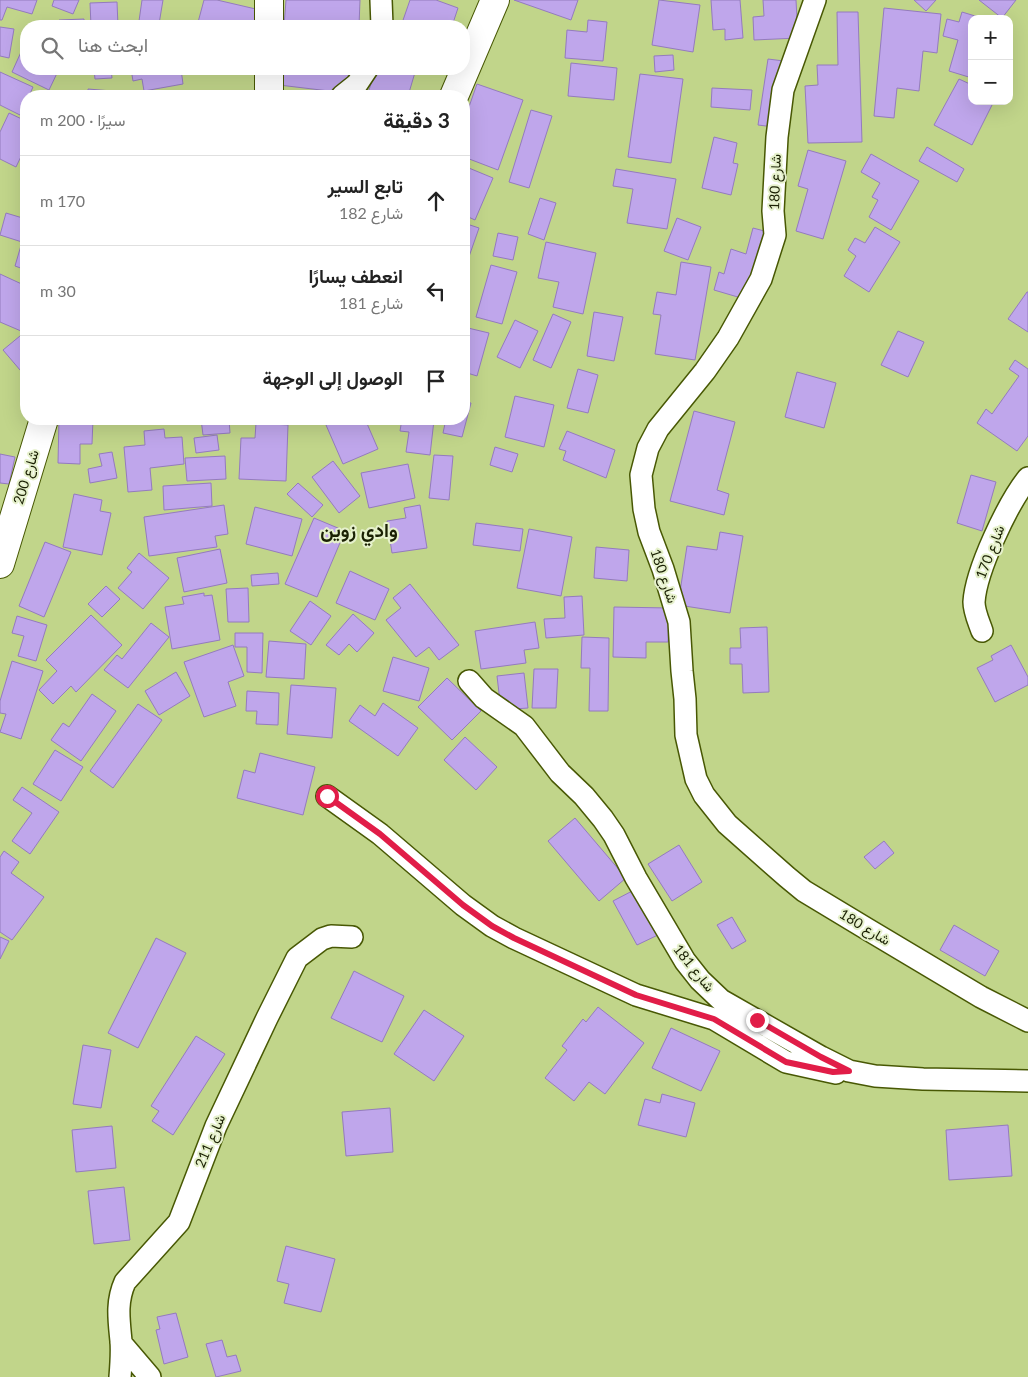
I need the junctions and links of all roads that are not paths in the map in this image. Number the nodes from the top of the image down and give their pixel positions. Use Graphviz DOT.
graph roads {
  1 [pos="269,0"];
  2 [pos="381,0"];
  3 [pos="495,0"];
  4 [pos="815,0"];
  5 [pos="269,20"];
  6 [pos="382,20"];
  7 [pos="470,59"];
  8 [pos="269,75"];
  9 [pos="363,75"];
  10 [pos="463,75"];
  11 [pos="269,90"];
  12 [pos="350,90"];
  13 [pos="457,90"];
  14 [pos="42,425"];
  15 [pos="1028,478"];
  16 [pos="0,564"];
  17 [pos="982,631"];
  18 [pos="469,682"];
  19 [pos="327,796"];
  20 [pos="352,937"];
  21 [pos="1028,1021"];
  22 [pos="849,1071"];
  23 [pos="1028,1082"];
  24 [pos="121,1343"];
  25 [pos="120,1377"];
  26 [pos="150,1377"];
  1 -- 5 [label="main road"];
  2 -- 6 [label="street"];
  3 -- 7 [label="main road"];
  4 -- 21 [label="street, شارع 180"];
  8 -- 11 [label="main road"];
  9 -- 12 [label="street"];
  10 -- 13 [label="main road"];
  14 -- 16 [label="main road, شارع 200"];
  15 -- 17 [label="street, شارع 170"];
  18 -- 22 [label="street, شارع 181"];
  19 -- 22 [label="street"];
  20 -- 24 [label="street, شارع 211"];
  22 -- 23 [label="street, شارع 181"];
  24 -- 25 [label="street, شارع 211"];
  24 -- 26 [label="street"];
}
